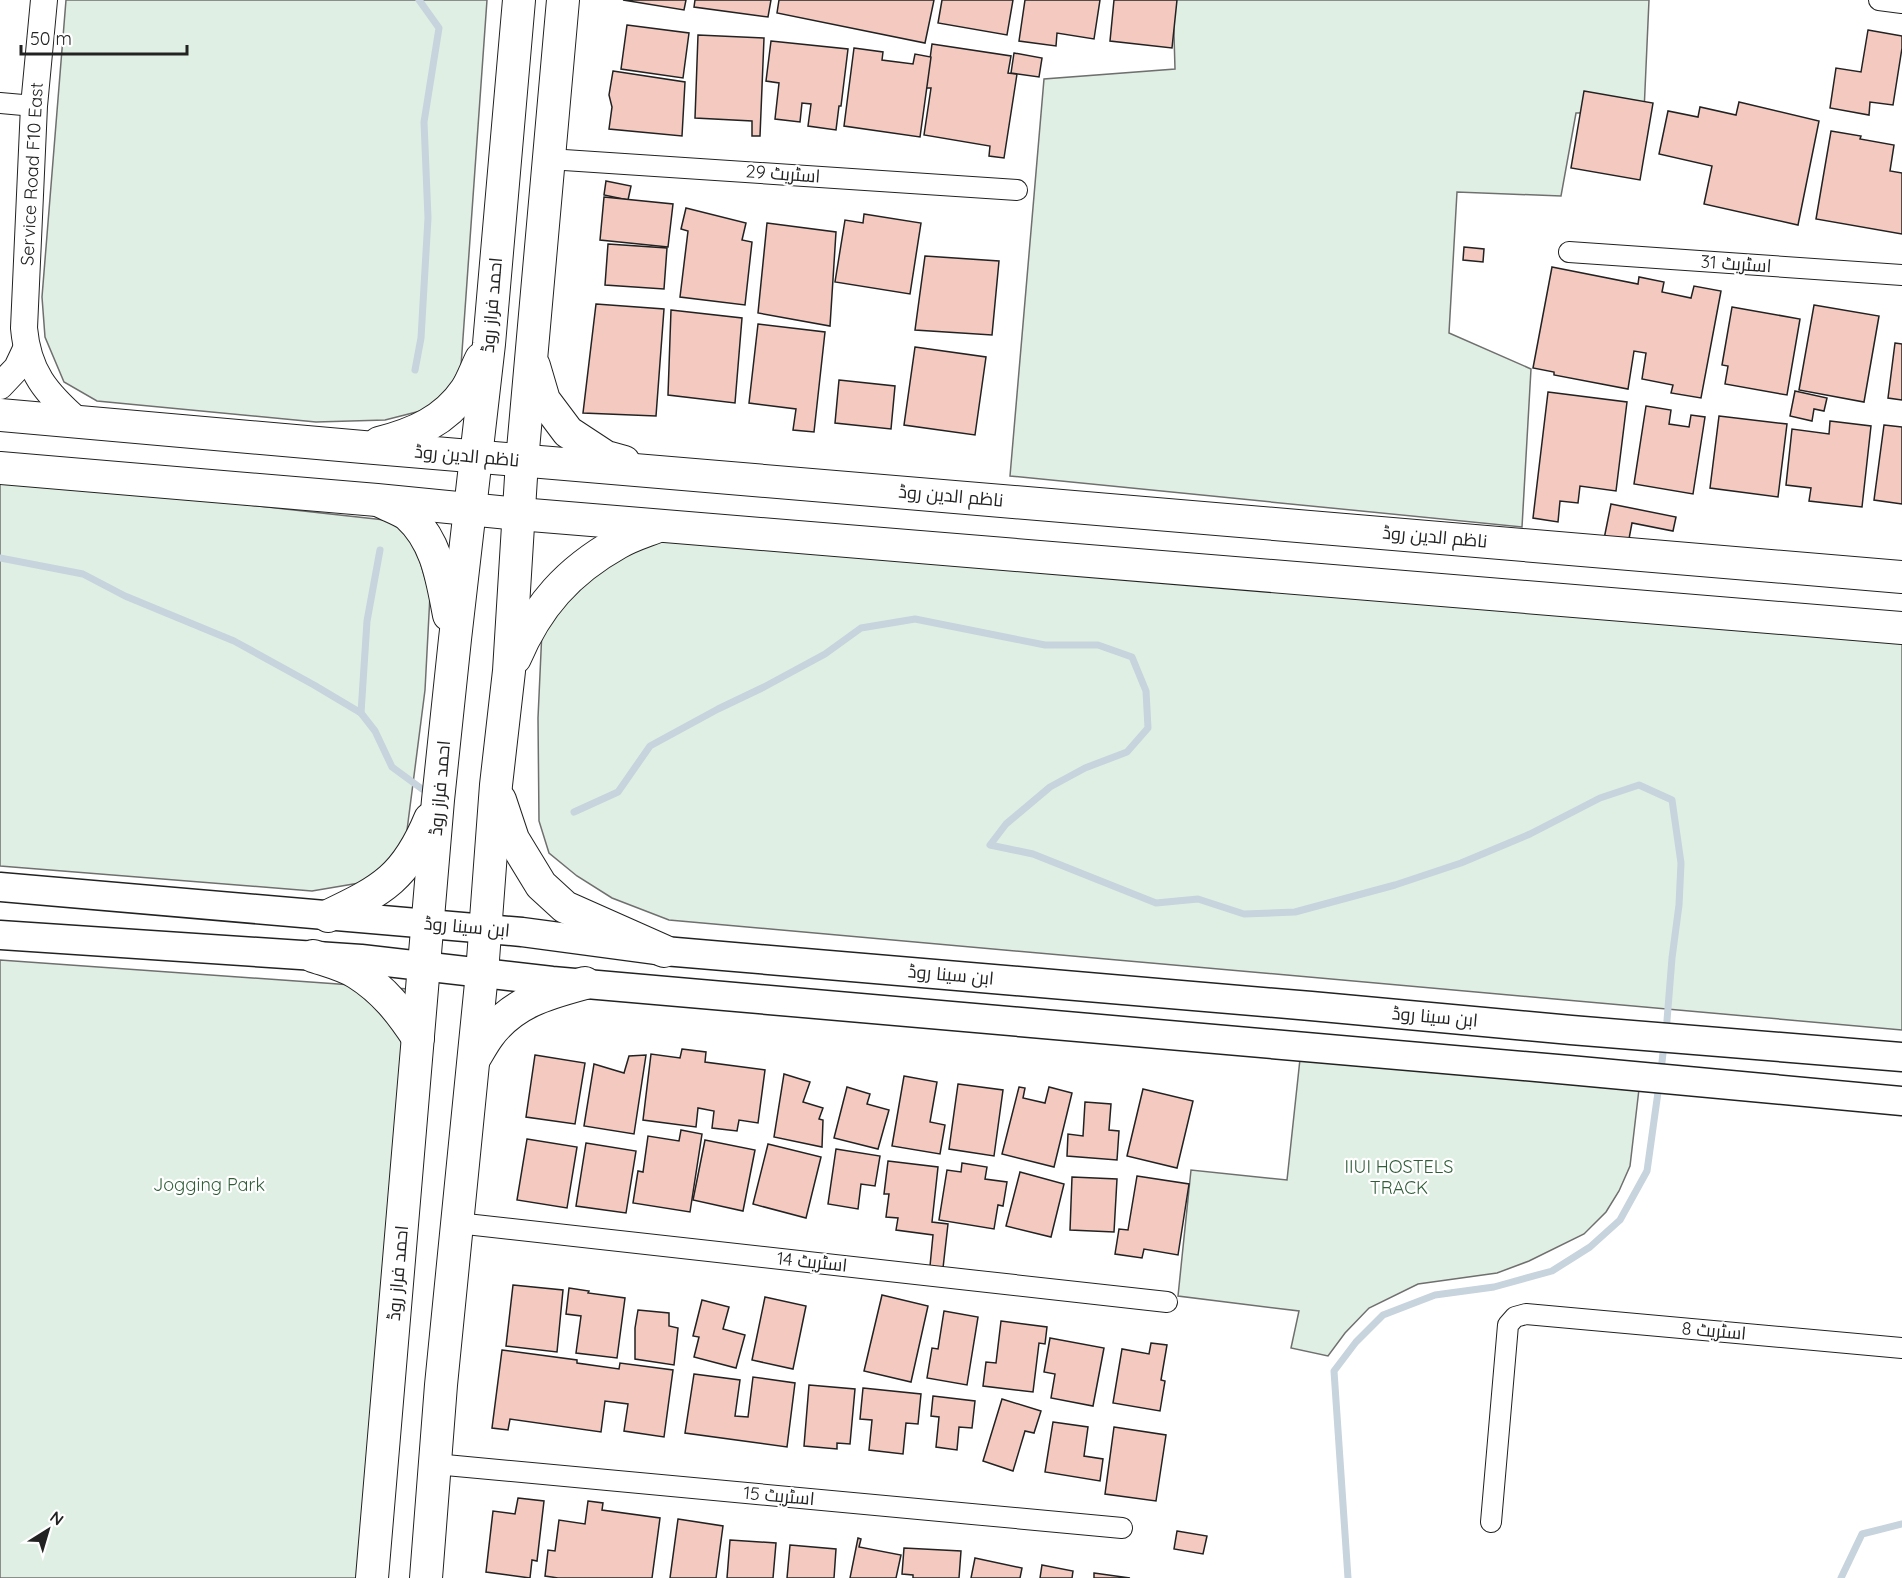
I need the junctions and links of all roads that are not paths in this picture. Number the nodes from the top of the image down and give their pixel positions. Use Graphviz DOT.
graph roads {
  1 [pos="44,0"];
  2 [pos="519,0"];
  3 [pos="563,0"];
  4 [pos="1879,0"];
  5 [pos="1902,3"];
  6 [pos="0,104"];
  7 [pos="34,106"];
  8 [pos="549,159"];
  9 [pos="1017,190"];
  10 [pos="1569,252"];
  11 [pos="1902,275"];
  12 [pos="489,344"];
  13 [pos="26,349"];
  14 [pos="532,357"];
  15 [pos="0,386"];
  16 [pos="0,415"];
  17 [pos="78,421"];
  18 [pos="363,447"];
  19 [pos="476,457"];
  20 [pos="522,461"];
  21 [pos="0,468"];
  22 [pos="660,472"];
  23 [pos="377,500"];
  24 [pos="470,510"];
  25 [pos="519,514"];
  26 [pos="660,525"];
  27 [pos="1902,577"];
  28 [pos="1902,628"];
  29 [pos="454,639"];
  30 [pos="509,672"];
  31 [pos="496,785"];
  32 [pos="438,800"];
  33 [pos="0,887"];
  34 [pos="186,903"];
  35 [pos="328,916"];
  36 [pos="428,924"];
  37 [pos="485,929"];
  38 [pos="0,935"];
  39 [pos="185,947"];
  40 [pos="664,951"];
  41 [pos="314,956"];
  42 [pos="424,966"];
  43 [pos="482,973"];
  44 [pos="585,982"];
  45 [pos="1311,1006"];
  46 [pos="418,1038"];
  47 [pos="1306,1047"];
  48 [pos="1902,1057"];
  49 [pos="473,1062"];
  50 [pos="1902,1101"];
  51 [pos="457,1223"];
  52 [pos="1167,1302"];
  53 [pos="1902,1348"];
  54 [pos="435,1464"];
  55 [pos="1491,1522"];
  56 [pos="1122,1528"];
  57 [pos="372,1578"];
  58 [pos="426,1578"];
  1 -- 7 [label="street, Service Road F10 East"];
  2 -- 12 [label="main road, احمد فراز روڈ"];
  3 -- 8 [label="main road"];
  4 -- 5 [label="street"];
  6 -- 7 [label="street"];
  7 -- 13 [label="street, Service Road F10 East"];
  8 -- 9 [label="street, اسٹریٹ 29"];
  8 -- 14 [label="main road"];
  10 -- 11 [label="street, اسٹریٹ 31"];
  12 -- 18 [label="main road"];
  12 -- 19 [label="main road, احمد فراز روڈ"];
  13 -- 15 [label="street"];
  13 -- 17 [label="street, Service Road F10 East"];
  14 -- 20 [label="main road"];
  14 -- 22 [label="main road"];
  16 -- 17 [label="main road, ناظم الدین روڈ"];
  17 -- 18 [label="main road, ناظم الدین روڈ"];
  18 -- 19 [label="main road, ناظم الدین روڈ"];
  19 -- 20 [label="main road, ناظم الدین روڈ"];
  19 -- 24 [label="main road, احمد فراز روڈ"];
  20 -- 22 [label="main road, ناظم الدین روڈ"];
  20 -- 25 [label="main road"];
  21 -- 23 [label="main road"];
  22 -- 27 [label="main road, ناظم الدین روڈ"];
  23 -- 24 [label="main road"];
  23 -- 29 [label="main road"];
  24 -- 25 [label="main road"];
  24 -- 29 [label="main road, احمد فراز روڈ"];
  25 -- 26 [label="main road"];
  25 -- 30 [label="main road"];
  26 -- 28 [label="main road"];
  26 -- 30 [label="main road"];
  29 -- 32 [label="main road, احمد فراز روڈ"];
  30 -- 31 [label="main road"];
  31 -- 37 [label="main road"];
  31 -- 40 [label="main road"];
  32 -- 35 [label="main road"];
  32 -- 36 [label="main road, احمد فراز روڈ"];
  33 -- 34 [label="main road, ابن سینا روڈ"];
  34 -- 35 [label="main road, ابن سینا روڈ"];
  34 -- 39 [label="main road"];
  35 -- 36 [label="main road, ابن سینا روڈ"];
  36 -- 37 [label="main road, ابن سینا روڈ"];
  36 -- 42 [label="main road, احمد فراز روڈ"];
  37 -- 40 [label="main road, ابن سینا روڈ"];
  37 -- 43 [label="main road"];
  38 -- 39 [label="main road"];
  39 -- 41 [label="main road"];
  40 -- 45 [label="main road, ابن سینا روڈ"];
  41 -- 42 [label="main road"];
  41 -- 46 [label="main road"];
  42 -- 43 [label="main road"];
  42 -- 46 [label="main road, احمد فراز روڈ"];
  43 -- 44 [label="main road"];
  43 -- 49 [label="main road"];
  44 -- 47 [label="main road"];
  44 -- 49 [label="main road"];
  45 -- 47 [label="main road"];
  45 -- 48 [label="main road, ابن سینا روڈ"];
  46 -- 57 [label="main road, احمد فراز روڈ"];
  47 -- 50 [label="main road"];
  49 -- 51 [label="main road"];
  51 -- 52 [label="street, اسٹریٹ 14"];
  51 -- 54 [label="main road"];
  53 -- 55 [label="street, اسٹریٹ 8"];
  54 -- 56 [label="street, اسٹریٹ 15"];
  54 -- 58 [label="main road"];
}
